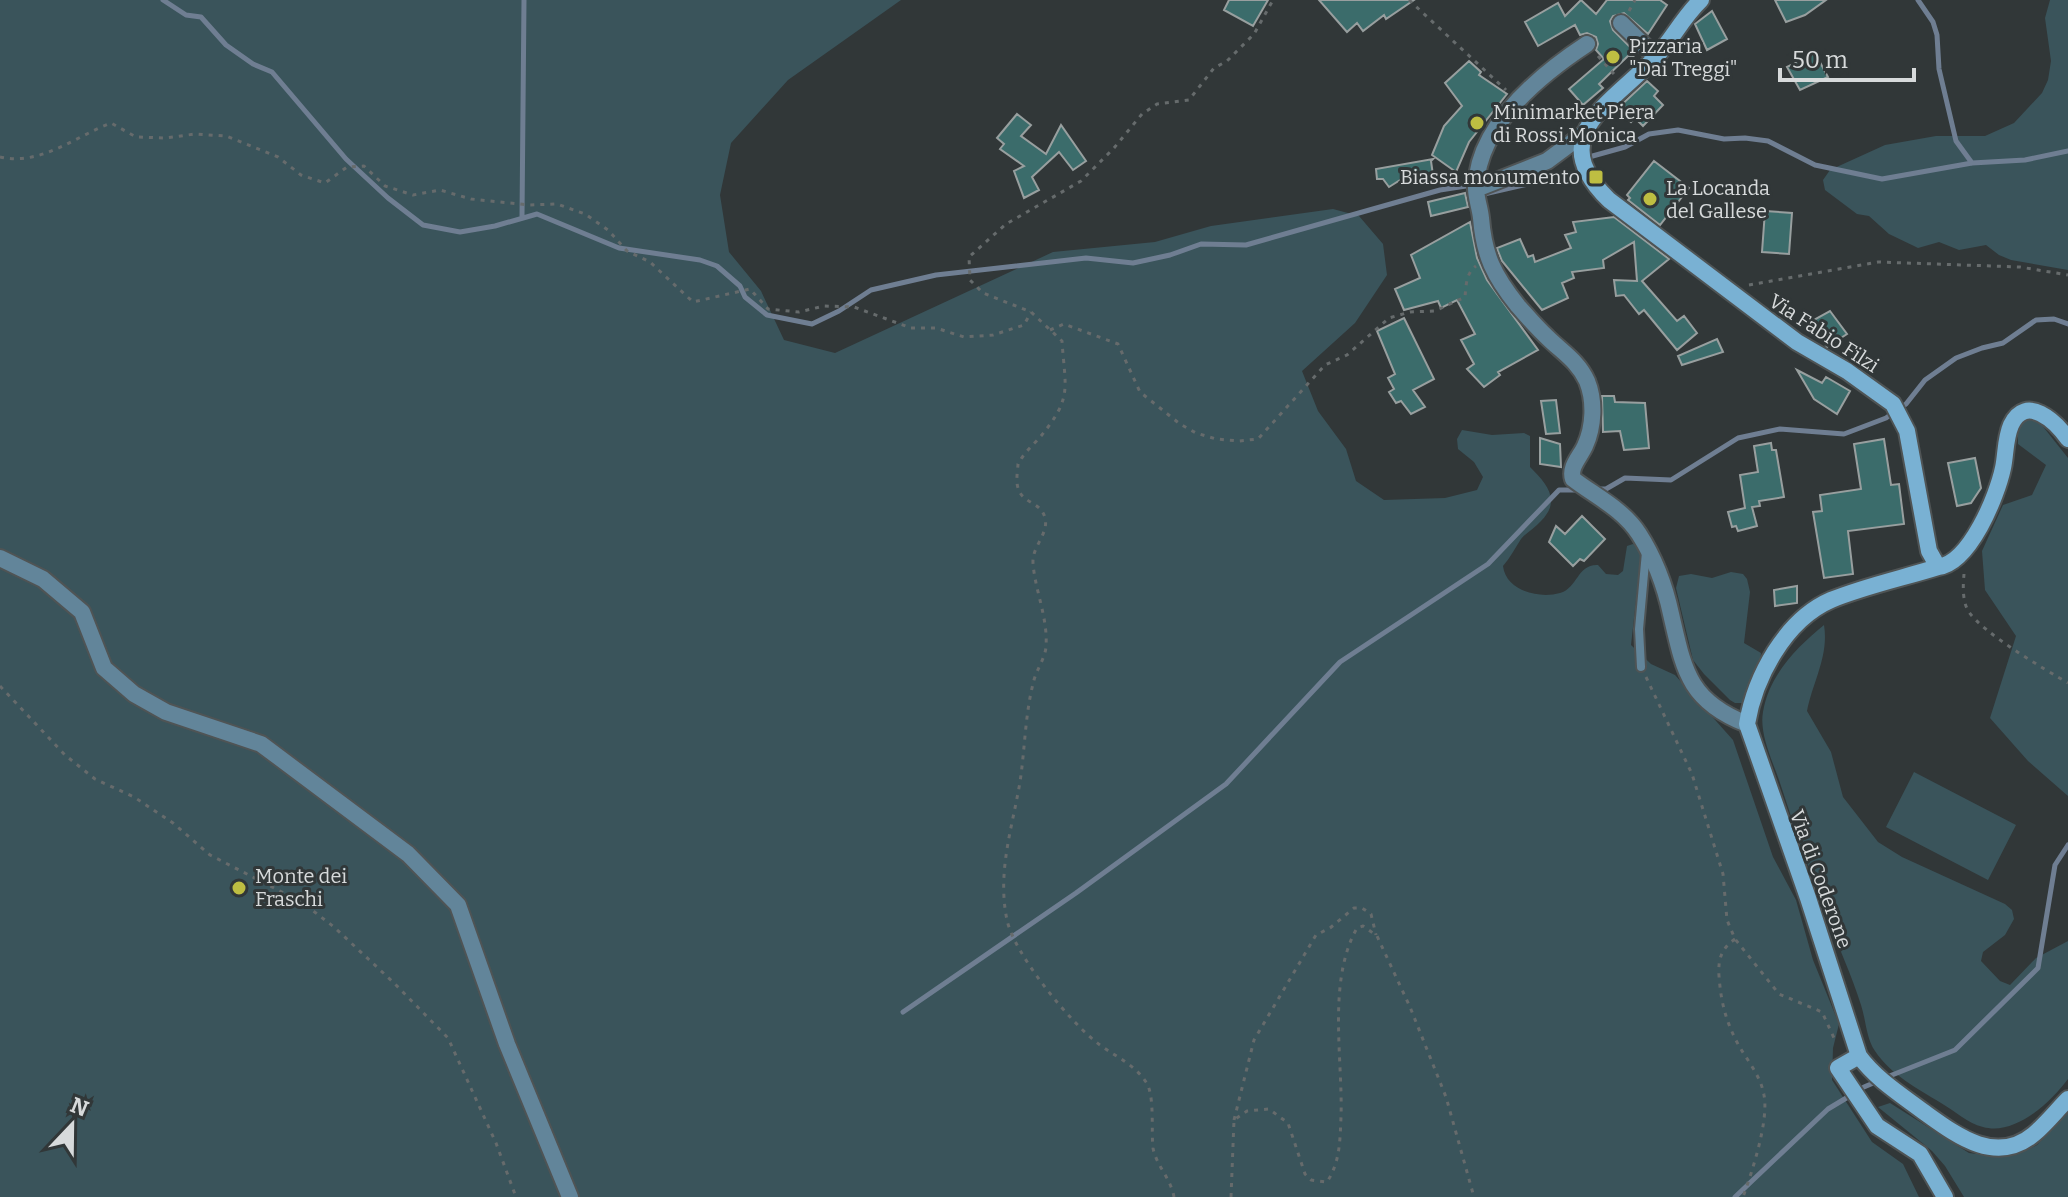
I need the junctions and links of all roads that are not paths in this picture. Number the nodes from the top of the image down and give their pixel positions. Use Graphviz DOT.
graph roads {
  1 [pos="1701,0"];
  2 [pos="1621,23"];
  3 [pos="1587,44"];
  4 [pos="1656,57"];
  5 [pos="1582,135"];
  6 [pos="1476,189"];
  7 [pos="2068,439"];
  8 [pos="1646,547"];
  9 [pos="0,558"];
  10 [pos="1938,567"];
  11 [pos="1641,667"];
  12 [pos="1747,724"];
  13 [pos="1859,1056"];
  14 [pos="2068,1099"];
  15 [pos="570,1197"];
  16 [pos="1945,1197"];
  1 -- 4 [label="street"];
  2 -- 4 [label="street"];
  3 -- 6 [label="street"];
  4 -- 5 [label="street"];
  5 -- 6 [label="street"];
  5 -- 10 [label="street, Via Fabio Filzi"];
  6 -- 8 [label="street"];
  7 -- 10 [label="street"];
  8 -- 11 [label="lane"];
  8 -- 12 [label="street"];
  9 -- 15 [label="street"];
  10 -- 12 [label="street"];
  12 -- 13 [label="street, Via di Coderone"];
  13 -- 14 [label="street, Via di Coderone"];
  13 -- 16 [label="street"];
}
